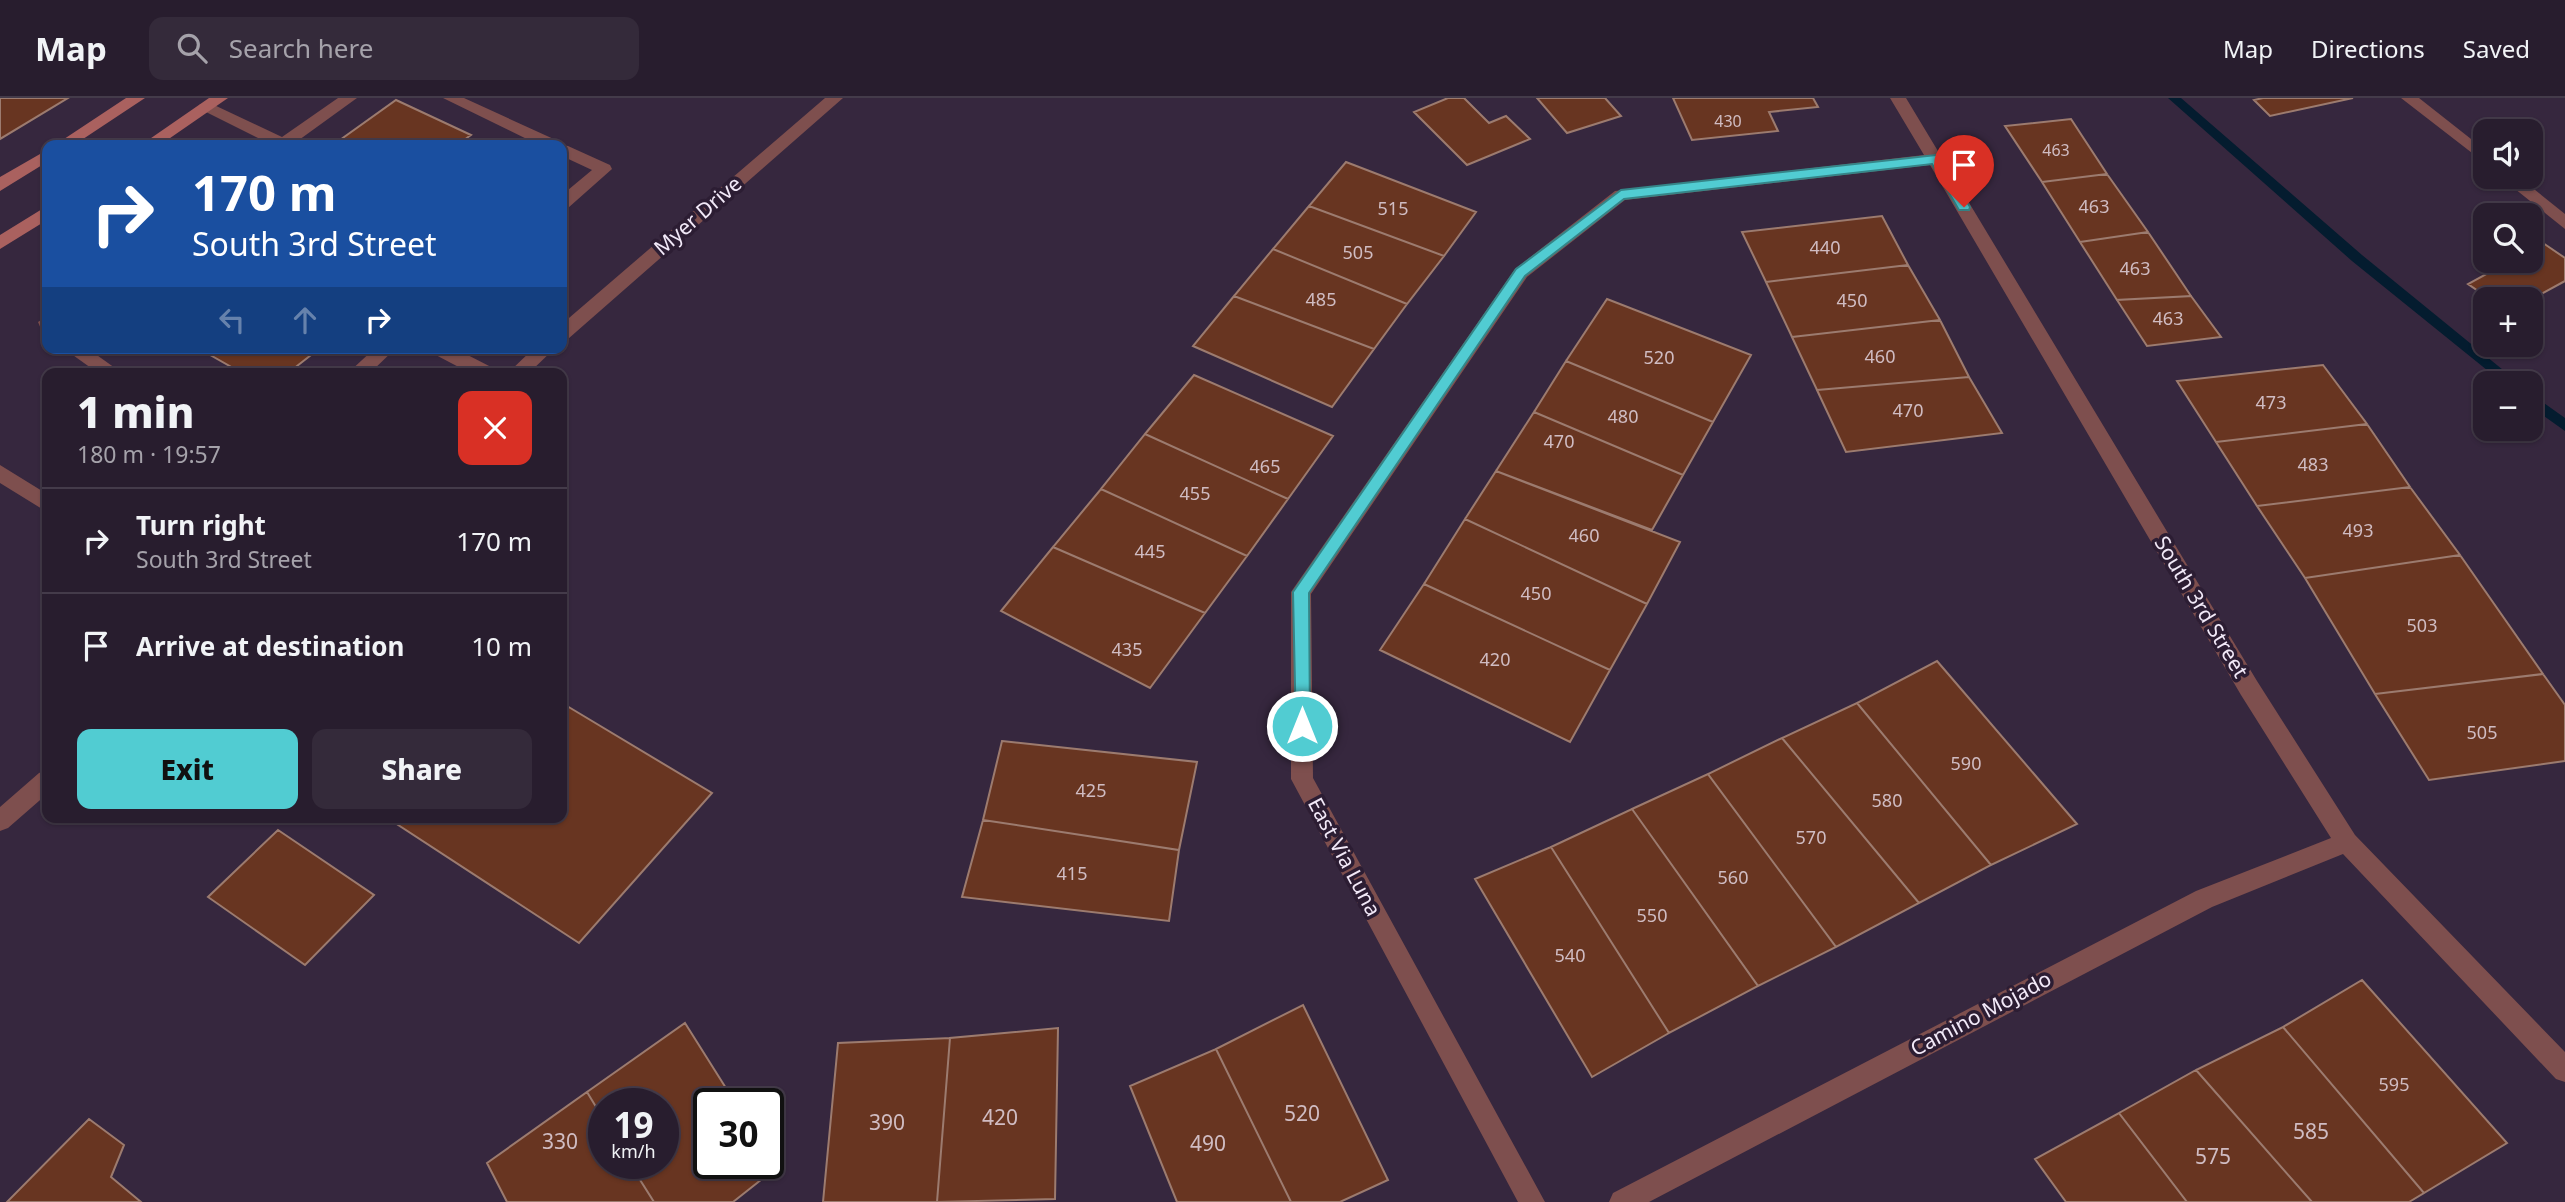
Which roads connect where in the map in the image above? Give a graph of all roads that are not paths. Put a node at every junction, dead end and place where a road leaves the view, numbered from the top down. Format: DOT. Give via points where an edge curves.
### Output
graph roads {
  1 [pos="136,98"];
  2 [pos="220,98"];
  3 [pos="349,98"];
  4 [pos="451,98"];
  5 [pos="835,98"];
  6 [pos="1898,98"];
  7 [pos="2409,98"];
  8 [pos="206,108"];
  9 [pos="70,140"];
  10 [pos="157,140"];
  11 [pos="272,140"];
  12 [pos="289,140"];
  13 [pos="541,140"];
  14 [pos="2473,149"];
  15 [pos="567,152"];
  16 [pos="42,158"];
  17 [pos="1936,159"];
  18 [pos="0,185"];
  19 [pos="2523,189"];
  20 [pos="567,200"];
  21 [pos="42,215"];
  22 [pos="2565,223"];
  23 [pos="0,243"];
  24 [pos="567,330"];
  25 [pos="82,354"];
  26 [pos="380,354"];
  27 [pos="450,354"];
  28 [pos="538,354"];
  29 [pos="105,368"];
  30 [pos="363,368"];
  31 [pos="476,368"];
  32 [pos="523,368"];
  33 [pos="0,473"];
  34 [pos="42,500"];
  35 [pos="42,784"];
  36 [pos="0,821"];
  37 [pos="2347,842"];
  38 [pos="2565,1070"];
  39 [pos="1532,1202"];
  40 [pos="1622,1202"];
  1 -- 9 [label="street"];
  2 -- 8 [label="street"];
  3 -- 12 [label="street"];
  4 -- 13 [label="street"];
  5 -- 24 [label="street, Myer Drive"];
  6 -- 17 [label="street, South 3rd Street"];
  7 -- 14 [label="street"];
  8 -- 10 [label="street"];
  8 -- 11 [label="street"];
  15 -- 20 [label="street" via="604,169"];
  16 -- 18 [label="street"];
  17 -- 37 [label="street, South 3rd Street" via="2249,688"];
  17 -- 39 [label="street, East Via Luna" via="1621,195 1521,273 1301,592 1302,779"];
  19 -- 22 [label="street"];
  21 -- 23 [label="street"];
  25 -- 29 [label="street"];
  26 -- 30 [label="street"];
  27 -- 31 [label="street"];
  28 -- 32 [label="street"];
  33 -- 34 [label="street"];
  35 -- 36 [label="street"];
  37 -- 38 [label="street, South 3rd Street"];
  37 -- 40 [label="street, Camino Mojado" via="2204,899"];
}
